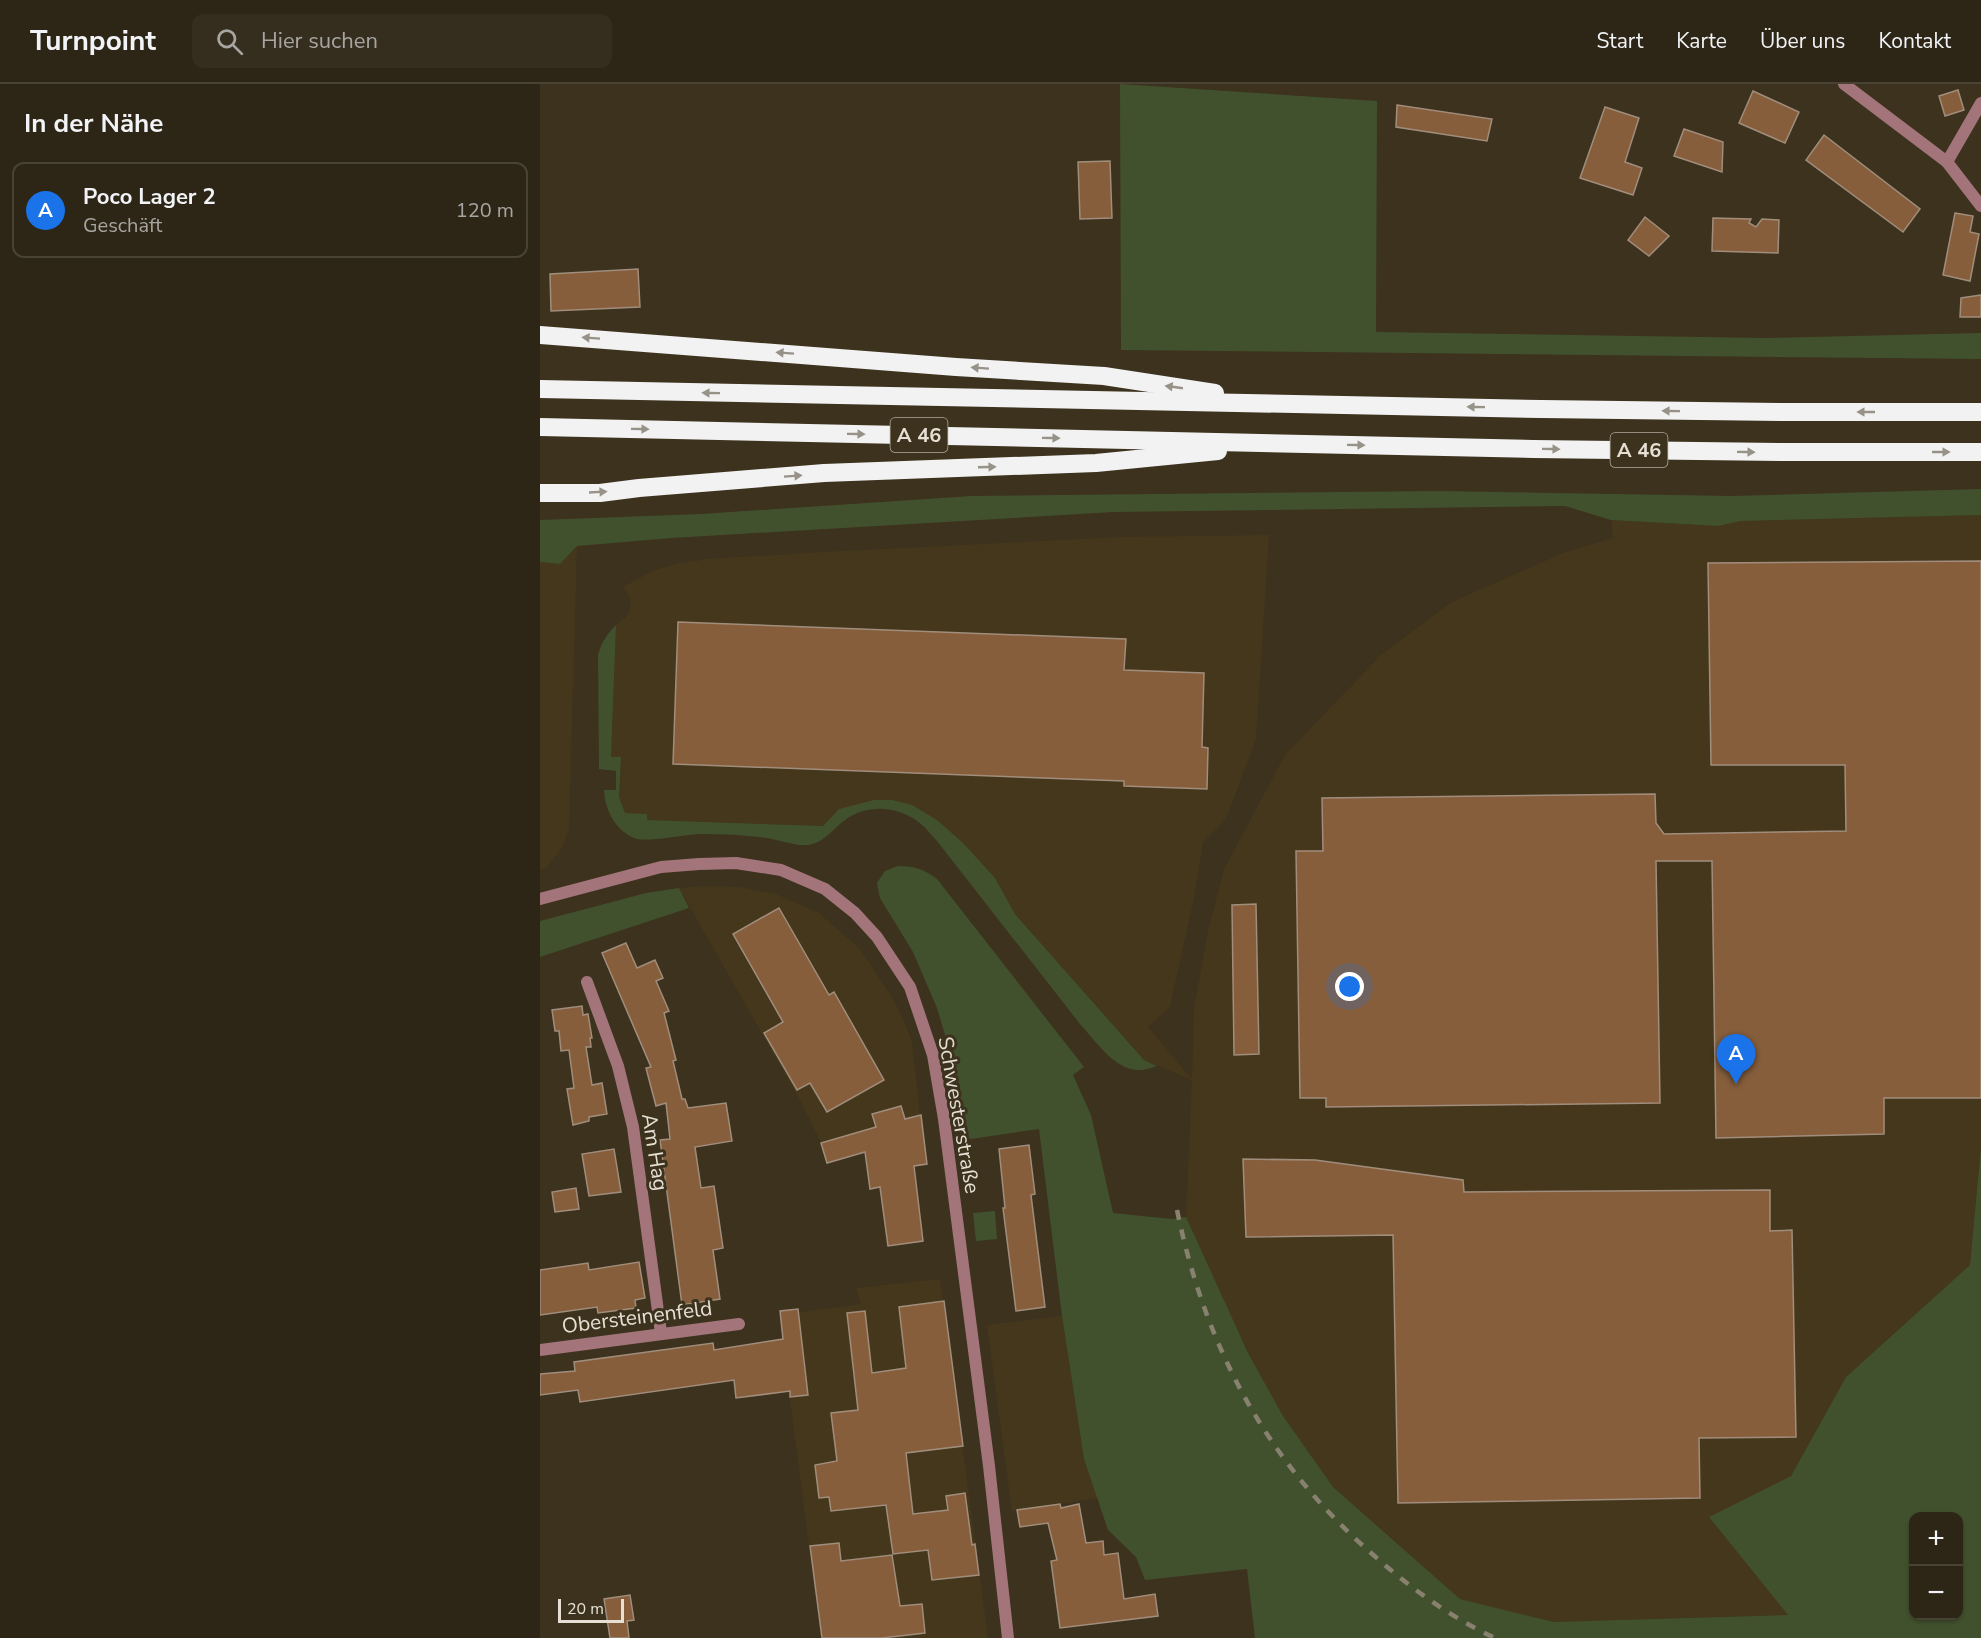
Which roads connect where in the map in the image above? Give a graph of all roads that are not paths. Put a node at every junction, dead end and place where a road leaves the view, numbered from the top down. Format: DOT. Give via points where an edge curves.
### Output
graph roads {
  1 [pos="1844,84"];
  2 [pos="1981,103"];
  3 [pos="1947,162"];
  4 [pos="1981,206"];
  5 [pos="540,334"];
  6 [pos="540,389"];
  7 [pos="1294,404"];
  8 [pos="1981,412"];
  9 [pos="540,427"];
  10 [pos="1298,444"];
  11 [pos="1981,452"];
  12 [pos="540,493"];
  13 [pos="540,899"];
  14 [pos="587,982"];
  15 [pos="739,1324"];
  16 [pos="661,1333"];
  17 [pos="540,1350"];
  18 [pos="1008,1638"];
  1 -- 3 [label="street"];
  2 -- 3 [label="street"];
  3 -- 4 [label="street"];
  7 -- 5 [label="highway, one-way" via="1104,376"];
  7 -- 6 [label="highway, A 46, one-way"];
  8 -- 7 [label="highway, A 46, one-way"];
  9 -- 10 [label="highway, A 46, one-way"];
  10 -- 11 [label="highway, A 46, one-way" via="1786,453"];
  12 -- 10 [label="highway, one-way" via="600,493 824,473 1096,463"];
  13 -- 18 [label="street, Schwesterstraße" via="661,867 736,863 781,870 825,889 855,913 877,937 910,987 933,1055 944,1119"];
  14 -- 16 [label="street, Am Hag" via="618,1066 633,1127"];
  15 -- 16 [label="street, Obersteinenfeld"];
  16 -- 17 [label="street, Obersteinenfeld"];
}
